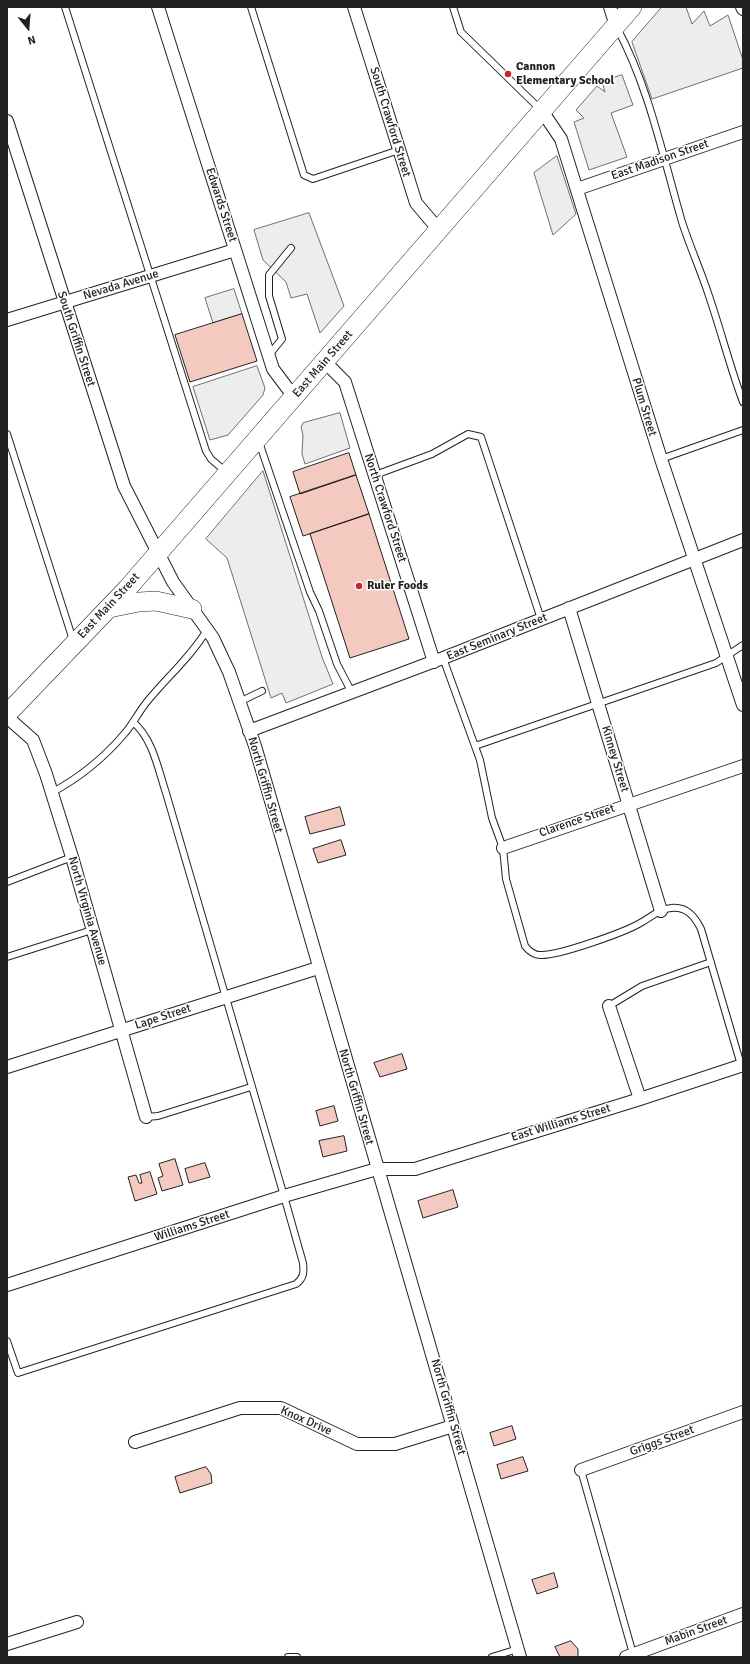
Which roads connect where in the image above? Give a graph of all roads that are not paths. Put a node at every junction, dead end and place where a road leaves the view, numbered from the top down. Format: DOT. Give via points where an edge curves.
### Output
graph roads {
  1 [pos="65,7"];
  2 [pos="158,7"];
  3 [pos="250,7"];
  4 [pos="354,7"];
  5 [pos="453,7"];
  6 [pos="610,7"];
  7 [pos="632,7"];
  8 [pos="616,26"];
  9 [pos="542,111"];
  10 [pos="7,121"];
  11 [pos="743,132"];
  12 [pos="399,150"];
  13 [pos="665,158"];
  14 [pos="577,189"];
  15 [pos="438,230"];
  16 [pos="291,248"];
  17 [pos="235,250"];
  18 [pos="150,276"];
  19 [pos="64,302"];
  20 [pos="7,320"];
  21 [pos="269,355"];
  22 [pos="325,362"];
  23 [pos="294,397"];
  24 [pos="743,402"];
  25 [pos="743,430"];
  26 [pos="7,434"];
  27 [pos="258,438"];
  28 [pos="661,459"];
  29 [pos="227,473"];
  30 [pos="374,475"];
  31 [pos="743,540"];
  32 [pos="158,551"];
  33 [pos="694,559"];
  34 [pos="109,608"];
  35 [pos="569,608"];
  36 [pos="192,609"];
  37 [pos="541,619"];
  38 [pos="207,630"];
  39 [pos="74,643"];
  40 [pos="743,645"];
  41 [pos="726,656"];
  42 [pos="438,660"];
  43 [pos="262,691"];
  44 [pos="352,693"];
  45 [pos="239,702"];
  46 [pos="598,704"];
  47 [pos="743,705"];
  48 [pos="7,714"];
  49 [pos="7,717"];
  50 [pos="133,722"];
  51 [pos="249,731"];
  52 [pos="475,746"];
  53 [pos="743,766"];
  54 [pos="51,793"];
  55 [pos="629,804"];
  56 [pos="503,848"];
  57 [pos="72,857"];
  58 [pos="7,882"];
  59 [pos="661,911"];
  60 [pos="92,930"];
  61 [pos="7,957"];
  62 [pos="711,962"];
  63 [pos="318,968"];
  64 [pos="225,997"];
  65 [pos="609,1006"];
  66 [pos="121,1031"];
  67 [pos="742,1065"];
  68 [pos="7,1068"];
  69 [pos="251,1087"];
  70 [pos="640,1099"];
  71 [pos="146,1117"];
  72 [pos="377,1170"];
  73 [pos="284,1196"];
  74 [pos="7,1285"];
  75 [pos="7,1341"];
  76 [pos="743,1412"];
  77 [pos="453,1426"];
  78 [pos="135,1442"];
  79 [pos="581,1470"];
  80 [pos="743,1614"];
  81 [pos="77,1622"];
  82 [pos="7,1644"];
  83 [pos="519,1653"];
  84 [pos="629,1656"];
  85 [pos="288,1657"];
  86 [pos="297,1657"];
  87 [pos="492,1657"];
  1 -- 18 [label="lane"];
  2 -- 17 [label="street, Edwards Street"];
  3 -- 12 [label="lane" via="304,175 313,179"];
  4 -- 12 [label="street, South Crawford Street"];
  5 -- 9 [label="lane" via="461,32"];
  6 -- 8 [label="street"];
  7 -- 8 [label="main road, East Main Street"];
  8 -- 9 [label="main road, East Main Street"];
  8 -- 13 [label="lane" via="630,52"];
  9 -- 14 [label="street, Plum Street" via="561,139"];
  9 -- 15 [label="main road, East Main Street"];
  10 -- 19 [label="street, South Griffin Street"];
  11 -- 13 [label="street, East Madison Street"];
  12 -- 15 [label="street, South Crawford Street" via="416,203"];
  13 -- 14 [label="street, East Madison Street"];
  13 -- 24 [label="lane" via="683,223 710,297"];
  14 -- 28 [label="street, Plum Street"];
  15 -- 22 [label="main road, East Main Street"];
  16 -- 21 [label="lane" via="269,275 269,296 282,339"];
  17 -- 18 [label="street, Nevada Avenue"];
  17 -- 21 [label="street, Edwards Street"];
  18 -- 19 [label="street, Nevada Avenue"];
  18 -- 29 [label="lane" via="206,451"];
  19 -- 20 [label="street, Nevada Avenue"];
  19 -- 32 [label="street, South Griffin Street" via="124,486"];
  21 -- 23 [label="street, Edwards Street" via="273,369"];
  22 -- 23 [label="main road, East Main Street"];
  22 -- 30 [label="street, North Crawford Street" via="345,382"];
  23 -- 27 [label="main road, East Main Street"];
  25 -- 28 [label="lane"];
  26 -- 39 [label="lane"];
  27 -- 29 [label="main road, East Main Street"];
  27 -- 44 [label="lane" via="310,592 337,664"];
  28 -- 33 [label="street, Plum Street"];
  29 -- 32 [label="main road, East Main Street"];
  30 -- 37 [label="lane" via="432,454 468,434 481,437"];
  30 -- 42 [label="street, North Crawford Street"];
  31 -- 33 [label="street, East Seminary Street"];
  32 -- 34 [label="main road, East Main Street"];
  32 -- 36 [label="street, North Griffin Street" via="173,582"];
  33 -- 35 [label="street, East Seminary Street"];
  33 -- 41 [label="street, Plum Street"];
  34 -- 36 [label="main road" via="156,601"];
  34 -- 39 [label="main road, East Main Street"];
  35 -- 37 [label="street, East Seminary Street"];
  35 -- 46 [label="street, Kinney Street"];
  36 -- 38 [label="street, North Griffin Street"];
  37 -- 42 [label="street, East Seminary Street"];
  38 -- 45 [label="street, North Griffin Street" via="229,672"];
  38 -- 50 [label="lane" via="190,655"];
  39 -- 48 [label="main road, East Main Street"];
  40 -- 41 [label="lane"];
  41 -- 46 [label="lane" via="716,664"];
  41 -- 47 [label="street, Plum Street"];
  42 -- 44 [label="street, East Seminary Street"];
  42 -- 52 [label="lane"];
  43 -- 45 [label="lane"];
  44 -- 51 [label="street, East Seminary Street"];
  45 -- 51 [label="street, North Griffin Street"];
  46 -- 52 [label="lane"];
  46 -- 55 [label="street, Kinney Street"];
  49 -- 54 [label="street, North Virginia Avenue" via="33,740"];
  50 -- 54 [label="lane" via="91,767 72,782"];
  50 -- 64 [label="lane" via="142,729 152,750"];
  51 -- 63 [label="street, North Griffin Street"];
  52 -- 56 [label="lane" via="492,818"];
  53 -- 55 [label="street, Clarence Street"];
  54 -- 57 [label="street, North Virginia Avenue"];
  55 -- 56 [label="street, Clarence Street"];
  55 -- 59 [label="street, Kinney Street"];
  56 -- 59 [label="lane" via="506,879 525,946 536,954 559,952 607,937"];
  57 -- 58 [label="lane"];
  57 -- 60 [label="street, North Virginia Avenue"];
  59 -- 62 [label="lane" via="671,908 690,912 701,929"];
  60 -- 61 [label="lane"];
  60 -- 66 [label="street, North Virginia Avenue"];
  62 -- 65 [label="lane" via="642,986"];
  62 -- 67 [label="lane"];
  63 -- 64 [label="street, Lape Street"];
  63 -- 72 [label="street, North Griffin Street"];
  64 -- 66 [label="street, Lape Street"];
  64 -- 69 [label="lane"];
  65 -- 70 [label="street"];
  66 -- 68 [label="street, Lape Street"];
  66 -- 71 [label="street, North Virginia Avenue"];
  67 -- 70 [label="street, East Williams Street"];
  69 -- 71 [label="lane" via="158,1116"];
  69 -- 73 [label="lane"];
  70 -- 72 [label="street, East Williams Street" via="415,1169"];
  72 -- 73 [label="street, Williams Street"];
  72 -- 77 [label="street, North Griffin Street"];
  73 -- 74 [label="street, Williams Street"];
  73 -- 75 [label="lane" via="303,1263 302,1280 296,1284 18,1373"];
  76 -- 79 [label="street, Griggs Street"];
  77 -- 78 [label="street, Knox Drive" via="395,1444 357,1444 281,1408 240,1408"];
  77 -- 83 [label="street, North Griffin Street"];
  79 -- 84 [label="lane"];
  80 -- 84 [label="street, Mabin Street"];
  81 -- 82 [label="street"];
  83 -- 87 [label="lane"];
  85 -- 86 [label="lane"];
}
